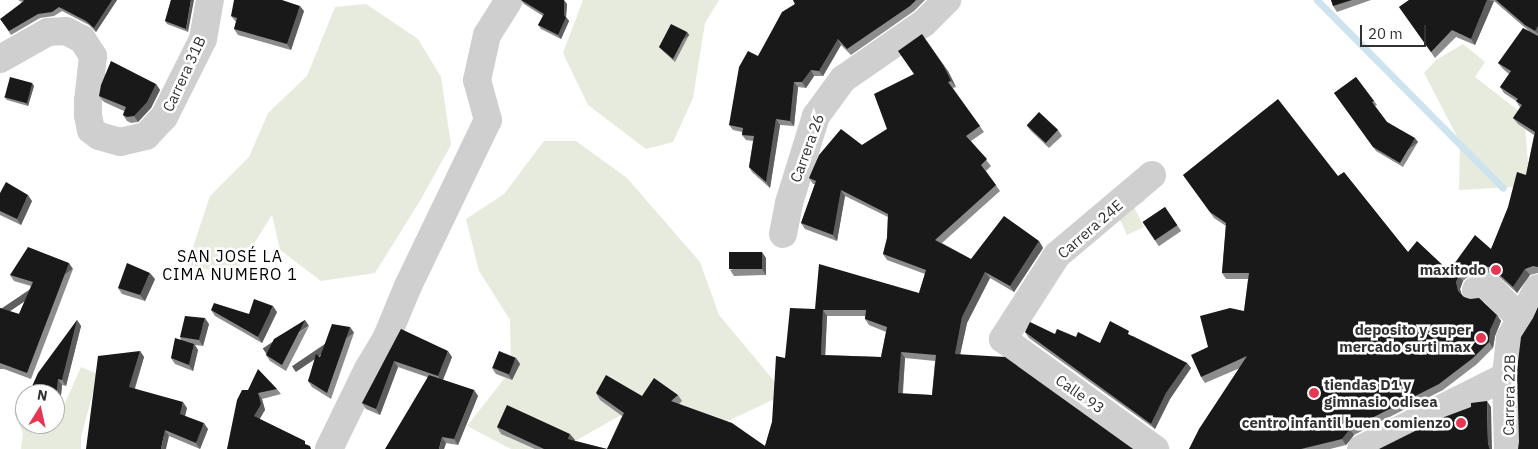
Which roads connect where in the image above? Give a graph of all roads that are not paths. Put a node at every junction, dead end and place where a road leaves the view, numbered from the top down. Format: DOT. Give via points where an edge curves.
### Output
graph roads {
  1 [pos="210,0"];
  2 [pos="509,0"];
  3 [pos="947,0"];
  4 [pos="0,59"];
  5 [pos="1152,175"];
  6 [pos="783,234"];
  7 [pos="1538,288"];
  8 [pos="1476,290"];
  9 [pos="1522,320"];
  10 [pos="1003,340"];
  11 [pos="1506,376"];
  12 [pos="329,449"];
  13 [pos="1155,449"];
  14 [pos="1362,449"];
  15 [pos="1508,449"];
  1 -- 4 [label="street, Carrera 31B" via="203,39 164,117 146,136 120,142 91,130 88,115 93,56 82,39 66,32 48,32"];
  2 -- 12 [label="street" via="487,34 477,80 488,120 408,286 386,340 368,369"];
  3 -- 6 [label="street, Carrera 26" via="924,23 843,79 816,116 789,203"];
  5 -- 10 [label="street, Carrera 24E" via="1057,255"];
  7 -- 9 [label="street, Carrera 22B"];
  8 -- 9 [label="street" via="1484,286 1490,288"];
  9 -- 11 [label="street, Carrera 22B" via="1510,338"];
  10 -- 13 [label="street, Calle 93"];
  11 -- 14 [label="street"];
  11 -- 15 [label="street, Carrera 22B"];
}
